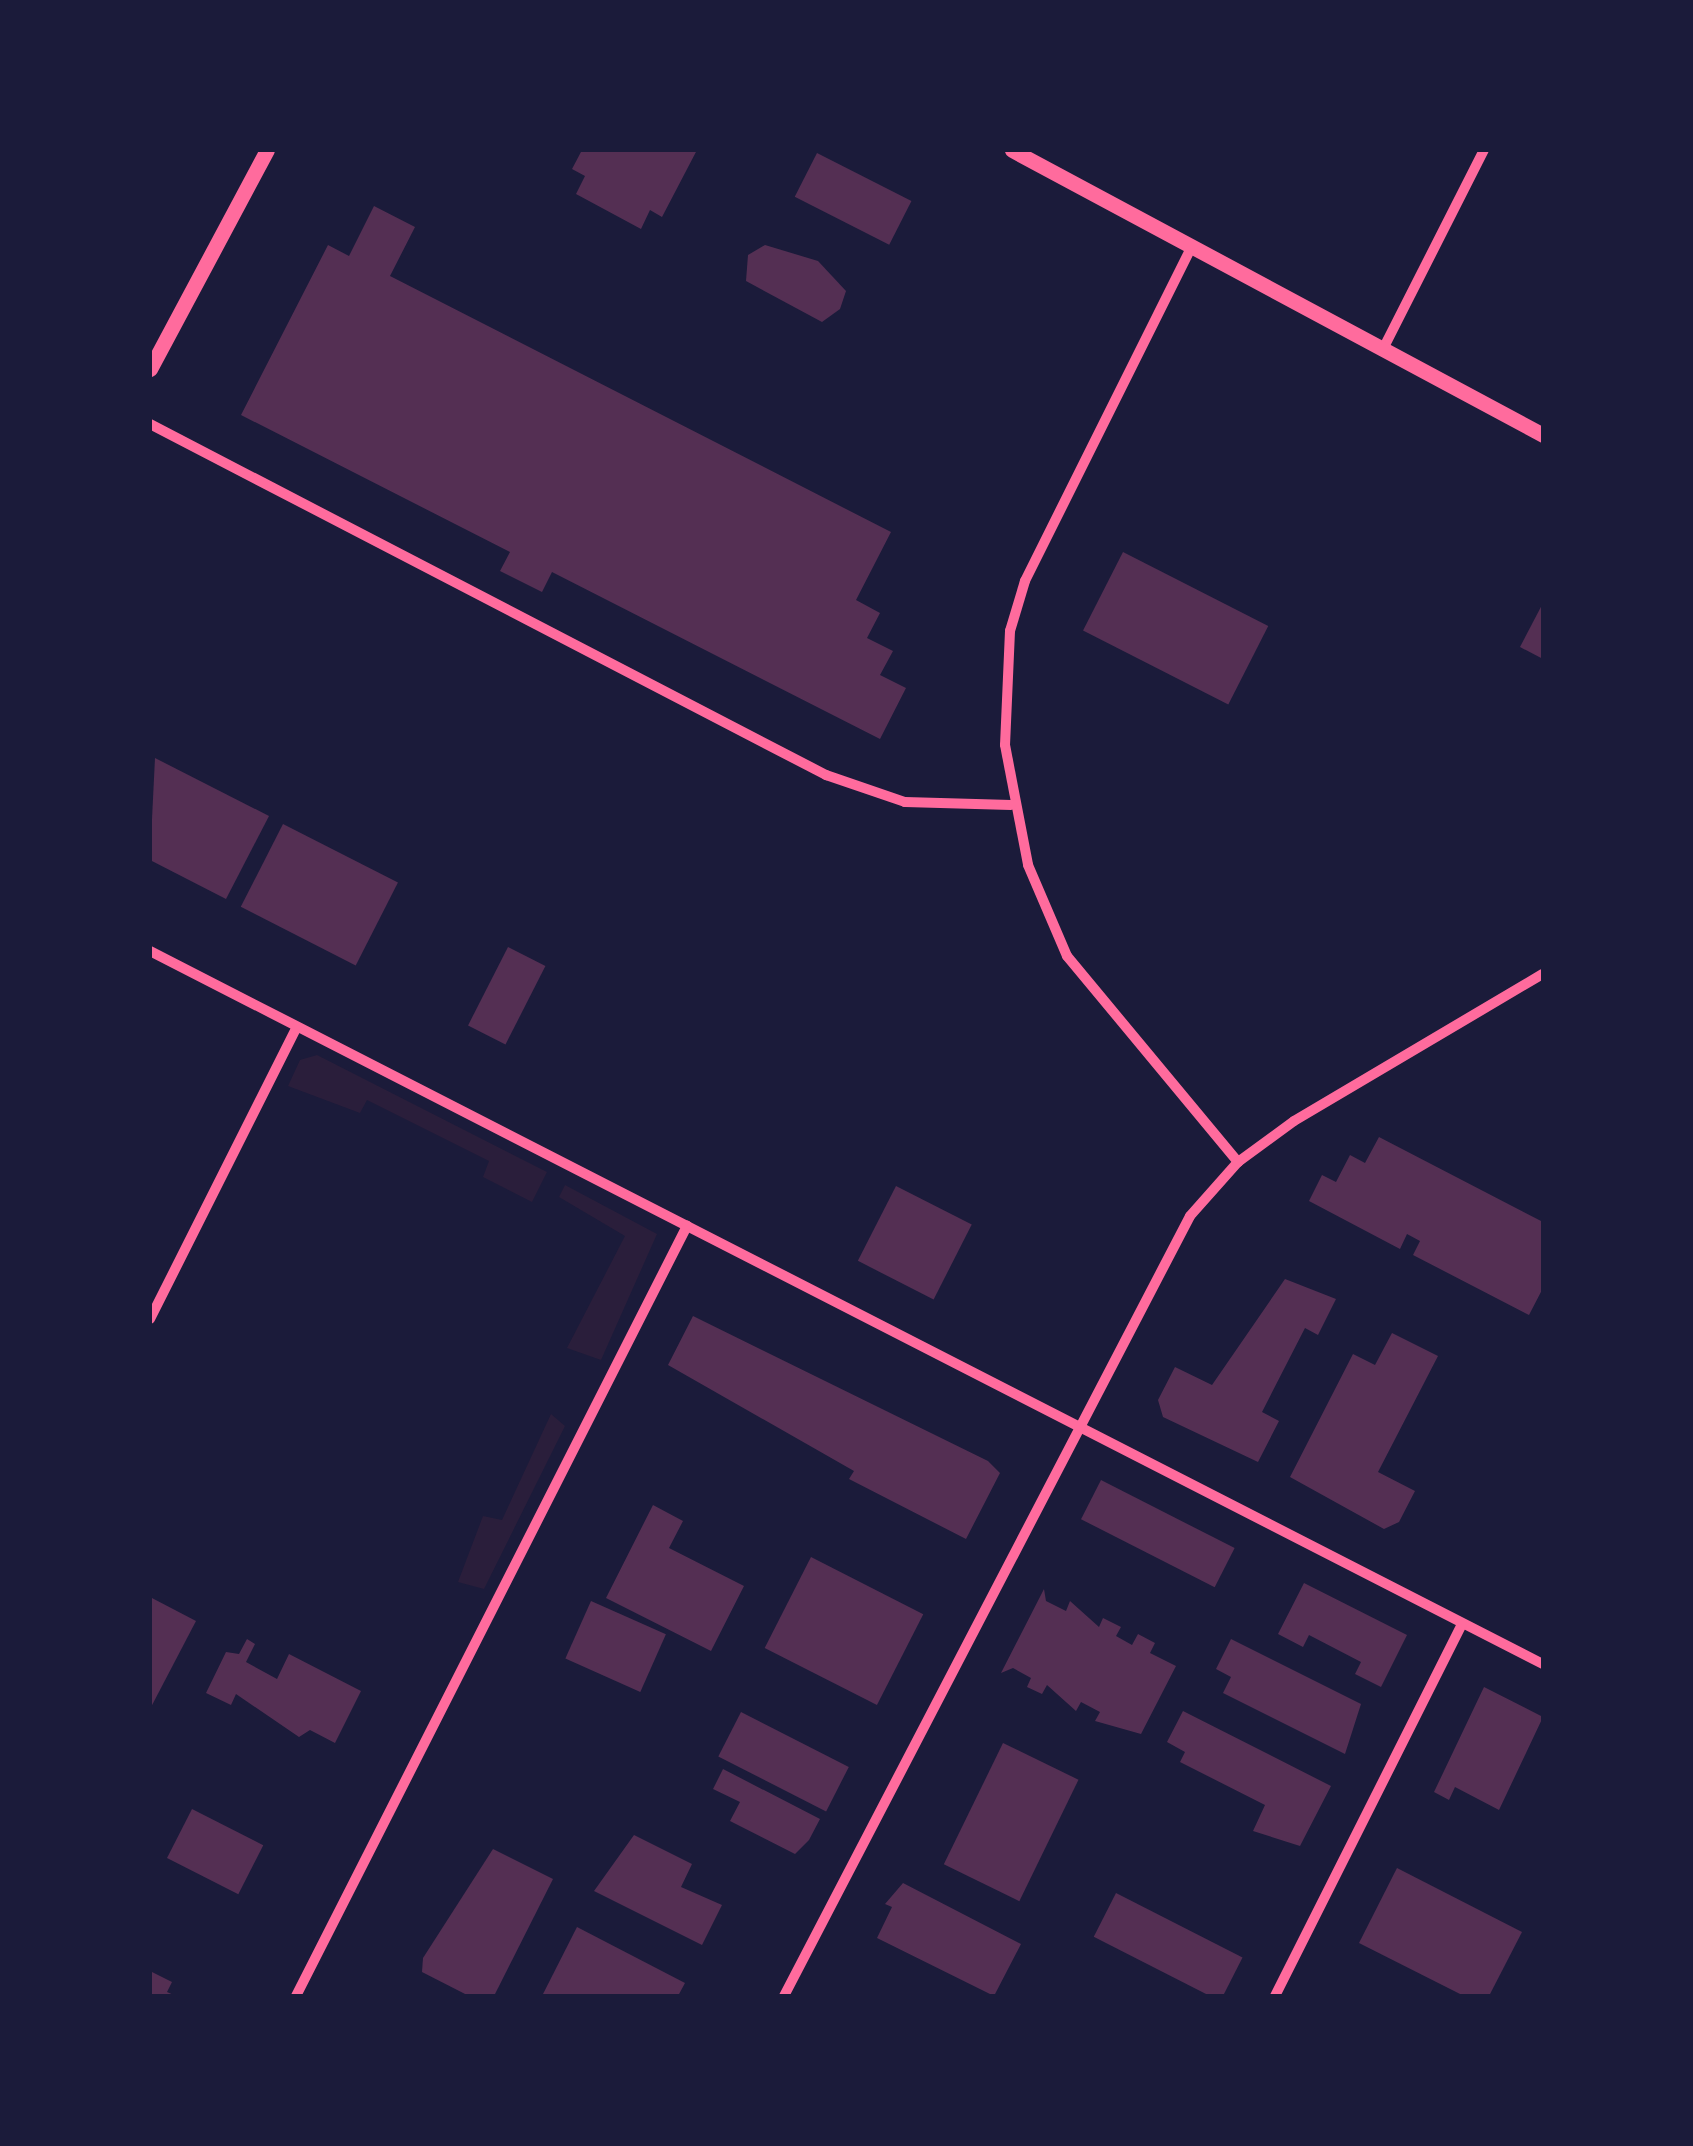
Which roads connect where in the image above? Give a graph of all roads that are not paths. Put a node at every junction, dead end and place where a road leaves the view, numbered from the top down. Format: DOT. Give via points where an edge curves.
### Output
graph roads {
  1 [pos="266,150"];
  2 [pos="1012,150"];
  3 [pos="1484,150"];
  4 [pos="1190,250"];
  5 [pos="1382,351"];
  6 [pos="150,369"];
  7 [pos="150,424"];
  8 [pos="1543,434"];
  9 [pos="1011,805"];
  10 [pos="150,952"];
  11 [pos="1543,974"];
  12 [pos="297,1027"];
  13 [pos="1238,1162"];
  14 [pos="686,1226"];
  15 [pos="150,1319"];
  16 [pos="1074,1424"];
  17 [pos="1462,1624"];
  18 [pos="1543,1664"];
  19 [pos="296,1996"];
  20 [pos="784,1996"];
  21 [pos="1275,1996"];
  1 -- 6 [label="main road"];
  2 -- 4 [label="main road"];
  3 -- 5 [label="street"];
  4 -- 5 [label="main road"];
  4 -- 9 [label="street" via="1025,581 1004,704"];
  5 -- 8 [label="main road"];
  7 -- 9 [label="street" via="826,774 905,802"];
  9 -- 13 [label="street" via="1048,921 1088,992"];
  10 -- 12 [label="street"];
  11 -- 13 [label="street" via="1379,1065"];
  12 -- 14 [label="street"];
  12 -- 15 [label="street"];
  13 -- 16 [label="street" via="1166,1253"];
  14 -- 16 [label="street"];
  14 -- 19 [label="street"];
  16 -- 17 [label="street"];
  16 -- 20 [label="street"];
  17 -- 18 [label="street"];
  17 -- 21 [label="street"];
}
